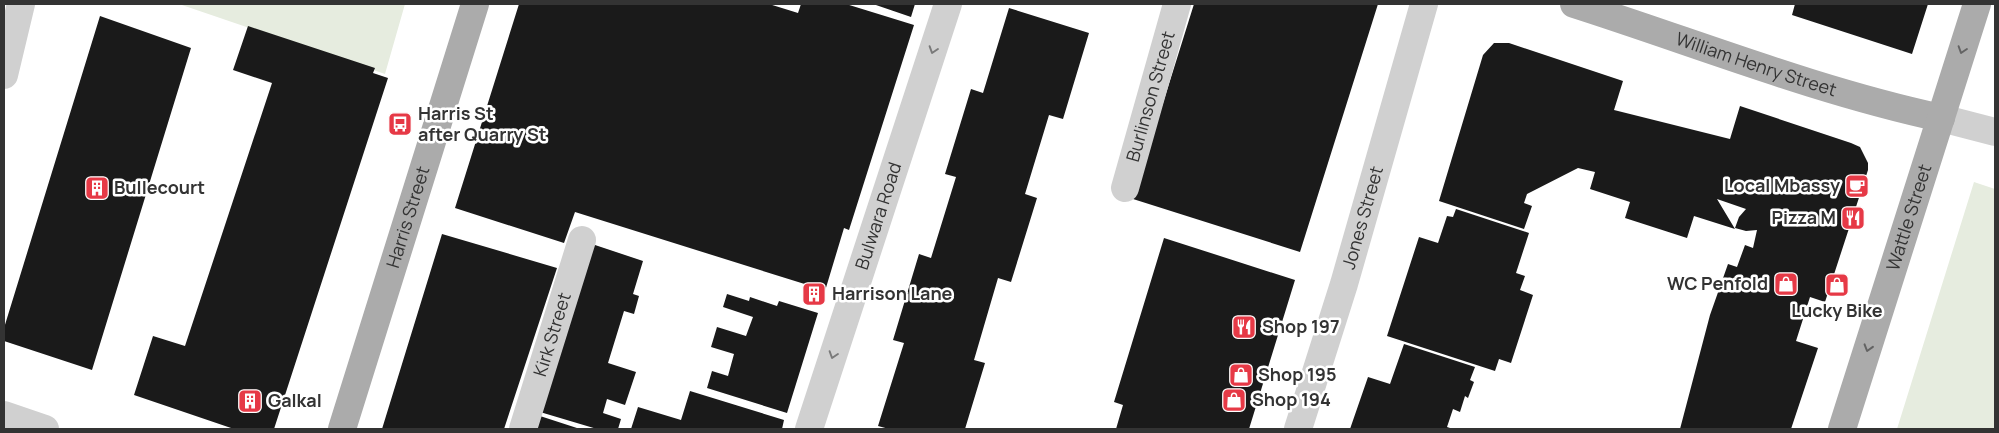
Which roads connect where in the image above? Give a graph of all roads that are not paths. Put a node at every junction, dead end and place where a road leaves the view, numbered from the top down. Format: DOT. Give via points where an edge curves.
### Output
graph roads {
  1 [pos="21,4"];
  2 [pos="475,4"];
  3 [pos="948,4"];
  4 [pos="1177,4"];
  5 [pos="1424,4"];
  6 [pos="1574,4"];
  7 [pos="1977,4"];
  8 [pos="4,75"];
  9 [pos="1941,118"];
  10 [pos="1995,132"];
  11 [pos="1125,188"];
  12 [pos="582,240"];
  13 [pos="4,415"];
  14 [pos="45,429"];
  15 [pos="342,429"];
  16 [pos="523,429"];
  17 [pos="809,429"];
  18 [pos="1298,429"];
  19 [pos="1842,429"];
  1 -- 8 [label="street"];
  2 -- 15 [label="main road, Harris Street"];
  3 -- 17 [label="street, Bulwara Road, one-way"];
  4 -- 11 [label="street, Burlinson Street"];
  5 -- 18 [label="street, Jones Street" via="1344,284"];
  6 -- 9 [label="main road, William Henry Street" via="1711,51 1897,108"];
  7 -- 9 [label="main road, Wattle Street, one-way"];
  9 -- 10 [label="street"];
  9 -- 19 [label="main road, Wattle Street, one-way"];
  12 -- 16 [label="street, Kirk Street"];
  13 -- 14 [label="street"];
}
